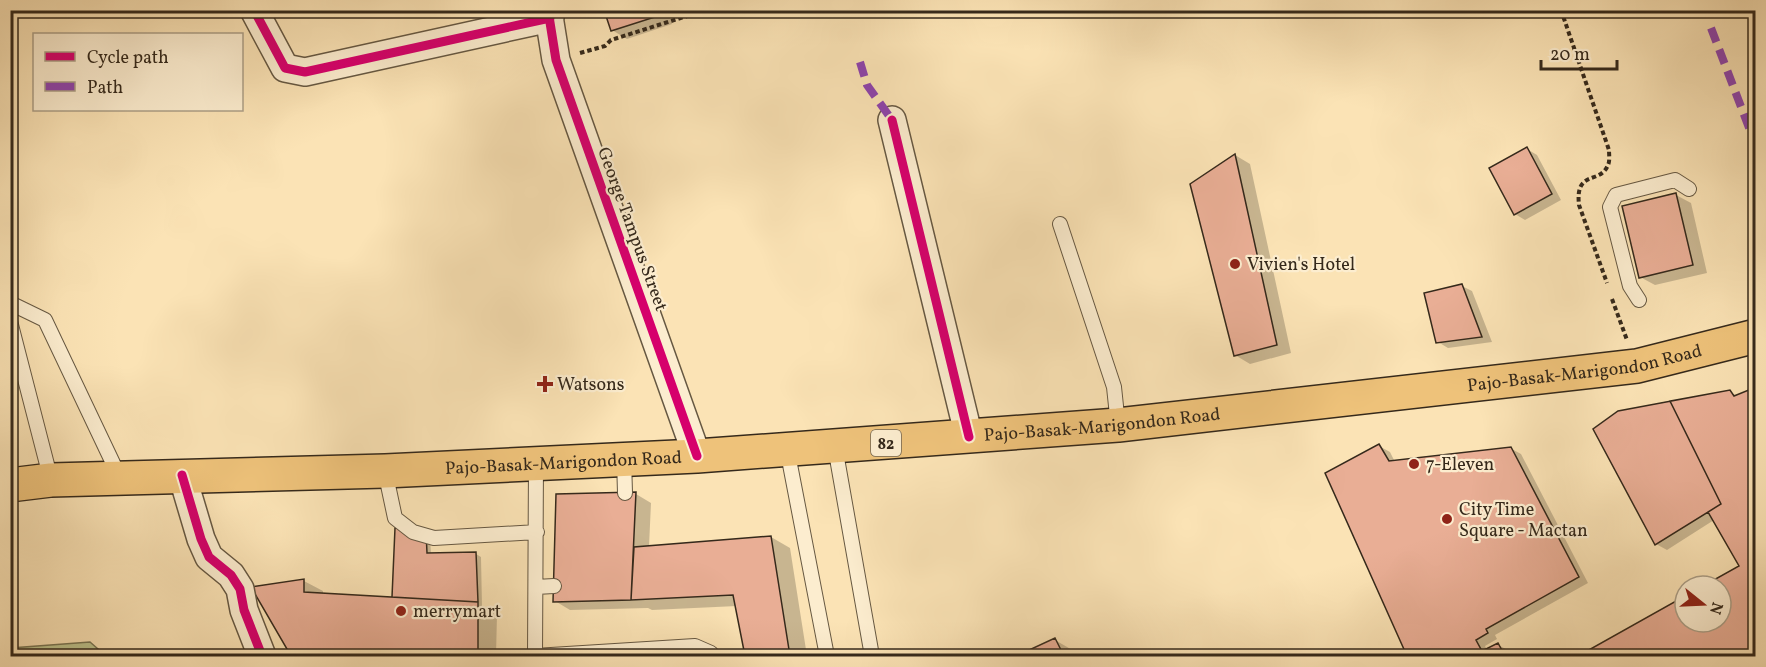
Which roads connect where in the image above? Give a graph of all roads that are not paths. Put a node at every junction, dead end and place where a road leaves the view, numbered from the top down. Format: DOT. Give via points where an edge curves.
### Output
graph roads {
  1 [pos="254,10"];
  2 [pos="549,14"];
  3 [pos="892,120"];
  4 [pos="1689,189"];
  5 [pos="1060,224"];
  6 [pos="1639,300"];
  7 [pos="10,303"];
  8 [pos="10,321"];
  9 [pos="1755,336"];
  10 [pos="1118,425"];
  11 [pos="969,437"];
  12 [pos="835,447"];
  13 [pos="787,449"];
  14 [pos="697,456"];
  15 [pos="624,459"];
  16 [pos="536,464"];
  17 [pos="386,471"];
  18 [pos="182,475"];
  19 [pos="120,478"];
  20 [pos="51,480"];
  21 [pos="10,485"];
  22 [pos="625,493"];
  23 [pos="537,532"];
  24 [pos="554,586"];
  25 [pos="536,587"];
  26 [pos="535,656"];
  27 [pos="262,657"];
  28 [pos="712,657"];
  29 [pos="827,657"];
  30 [pos="872,657"];
  1 -- 2 [label="street" via="285,68 305,72"];
  2 -- 14 [label="street, George Tampus Street" via="556,60"];
  3 -- 11 [label="street"];
  4 -- 6 [label="lane" via="1675,180 1616,195 1610,207 1630,286"];
  5 -- 10 [label="lane" via="1114,387"];
  7 -- 19 [label="lane" via="45,321"];
  8 -- 20 [label="lane"];
  9 -- 10 [label="main road, Pajo-Basak-Marigondon Road / 82" via="1636,366"];
  10 -- 11 [label="main road, Pajo-Basak-Marigondon Road / 82"];
  11 -- 12 [label="main road, Pajo-Basak-Marigondon Road / 82"];
  12 -- 13 [label="main road, Pajo-Basak-Marigondon Road / 82"];
  12 -- 30 [label="lane"];
  13 -- 14 [label="main road, Pajo-Basak-Marigondon Road / 82"];
  13 -- 29 [label="lane"];
  14 -- 15 [label="main road, Pajo-Basak-Marigondon Road / 82"];
  15 -- 16 [label="main road, Pajo-Basak-Marigondon Road / 82"];
  15 -- 22 [label="lane"];
  16 -- 17 [label="main road, Pajo-Basak-Marigondon Road / 82"];
  16 -- 23 [label="lane"];
  17 -- 18 [label="main road, Pajo-Basak-Marigondon Road / 82"];
  17 -- 23 [label="lane" via="395,518 413,532 434,538"];
  18 -- 19 [label="main road, Pajo-Basak-Marigondon Road / 82"];
  18 -- 27 [label="street" via="201,539 209,557 231,575 240,589"];
  19 -- 20 [label="main road, Pajo-Basak-Marigondon Road / 82"];
  20 -- 21 [label="main road, Pajo-Basak-Marigondon Road / 82"];
  23 -- 25 [label="lane"];
  24 -- 25 [label="lane"];
  25 -- 26 [label="lane"];
  26 -- 28 [label="lane" via="695,646"];
}
